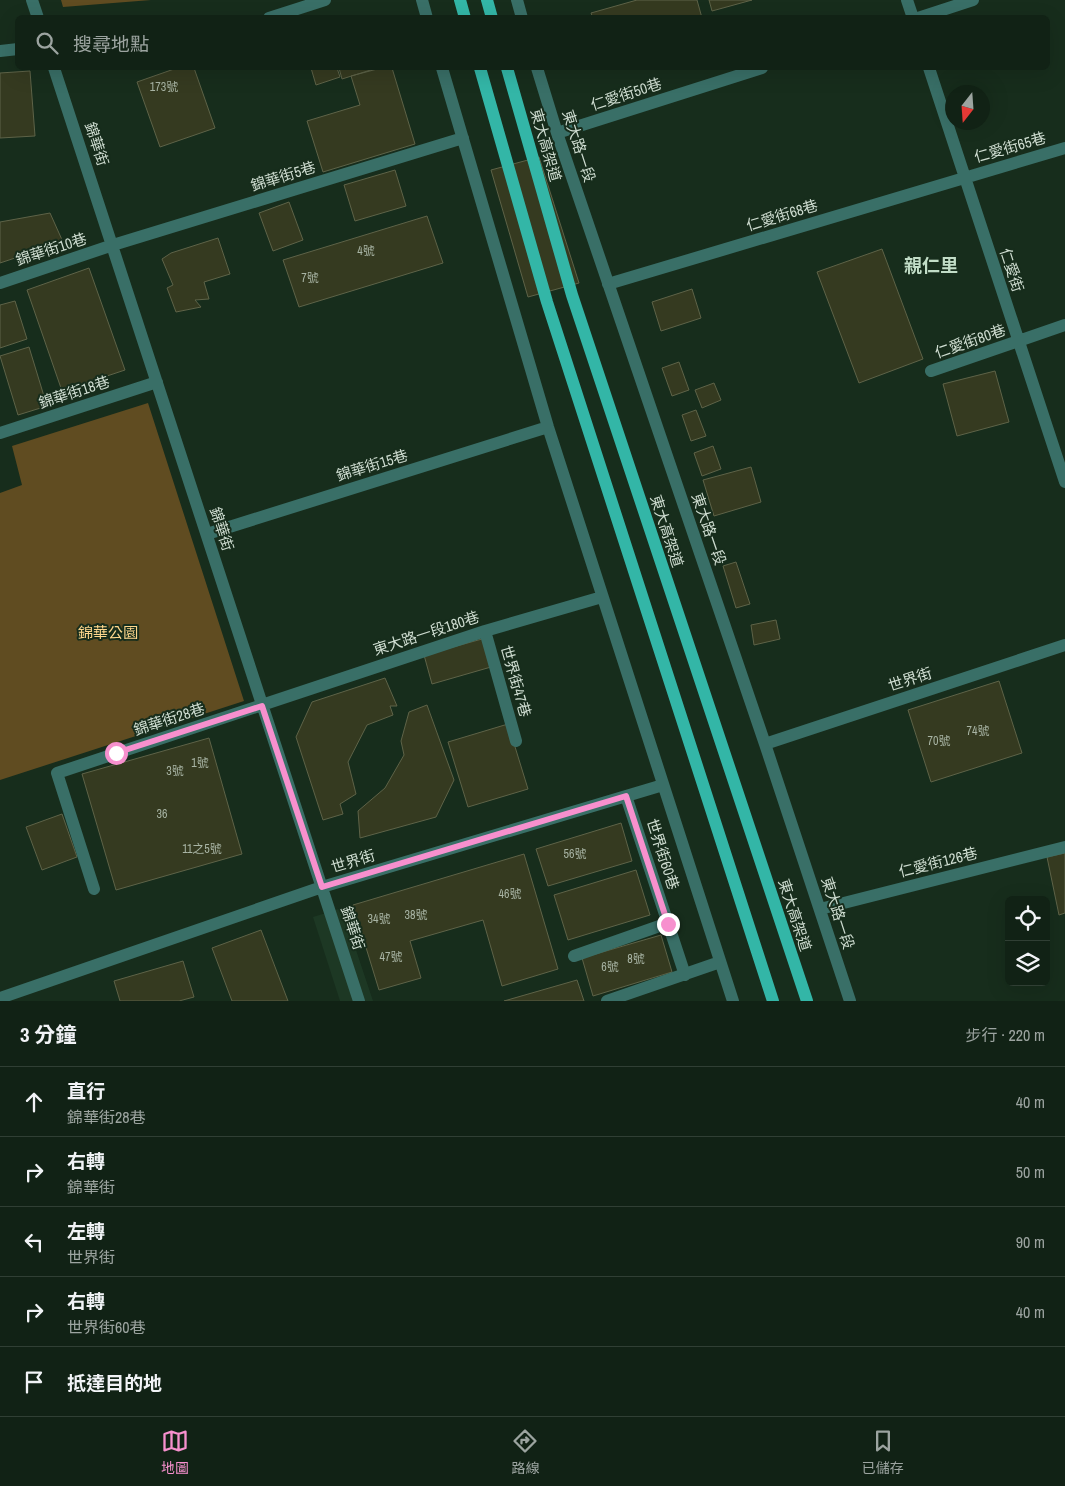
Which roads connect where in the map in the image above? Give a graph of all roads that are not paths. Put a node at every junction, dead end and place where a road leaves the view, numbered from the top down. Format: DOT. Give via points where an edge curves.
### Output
graph roads {
  1 [pos="32,0"];
  2 [pos="325,0"];
  3 [pos="422,0"];
  4 [pos="460,0"];
  5 [pos="488,0"];
  6 [pos="517,0"];
  7 [pos="907,0"];
  8 [pos="973,0"];
  9 [pos="37,15"];
  10 [pos="278,15"];
  11 [pos="427,15"];
  12 [pos="465,15"];
  13 [pos="491,15"];
  14 [pos="521,15"];
  15 [pos="912,15"];
  16 [pos="927,15"];
  17 [pos="15,50"];
  18 [pos="0,51"];
  19 [pos="55,70"];
  20 [pos="443,70"];
  21 [pos="481,70"];
  22 [pos="508,70"];
  23 [pos="538,70"];
  24 [pos="756,70"];
  25 [pos="930,70"];
  26 [pos="557,133"];
  27 [pos="463,138"];
  28 [pos="1065,148"];
  29 [pos="965,177"];
  30 [pos="113,245"];
  31 [pos="0,283"];
  32 [pos="608,284"];
  33 [pos="1065,325"];
  34 [pos="1019,341"];
  35 [pos="931,371"];
  36 [pos="157,382"];
  37 [pos="548,427"];
  38 [pos="0,433"];
  39 [pos="1065,482"];
  40 [pos="207,534"];
  41 [pos="602,597"];
  42 [pos="485,631"];
  43 [pos="1065,645"];
  44 [pos="262,706"];
  45 [pos="516,740"];
  46 [pos="765,744"];
  47 [pos="663,785"];
  48 [pos="626,796"];
  49 [pos="1065,846"];
  50 [pos="322,887"];
  51 [pos="94,889"];
  52 [pos="820,909"];
  53 [pos="668,924"];
  54 [pos="574,956"];
  55 [pos="720,962"];
  56 [pos="685,975"];
  57 [pos="0,998"];
  58 [pos="360,1001"];
  59 [pos="607,1001"];
  60 [pos="733,1001"];
  61 [pos="773,1001"];
  62 [pos="807,1001"];
  63 [pos="850,1001"];
  1 -- 9 [label="street"];
  2 -- 10 [label="street"];
  3 -- 11 [label="street"];
  4 -- 12 [label="main road"];
  5 -- 13 [label="main road"];
  6 -- 14 [label="street"];
  7 -- 15 [label="street"];
  8 -- 16 [label="street"];
  17 -- 18 [label="street"];
  19 -- 30 [label="street, 錦華街"];
  20 -- 27 [label="street"];
  21 -- 61 [label="main road" via="547,302"];
  22 -- 62 [label="main road, 東大高架道" via="572,295"];
  23 -- 26 [label="street, 東大路一段"];
  24 -- 26 [label="street, 仁愛街50巷"];
  25 -- 29 [label="street, 仁愛街"];
  26 -- 32 [label="street, 東大路一段"];
  27 -- 30 [label="street, 錦華街5巷"];
  27 -- 37 [label="street"];
  28 -- 29 [label="street, 仁愛街65巷"];
  29 -- 32 [label="street, 仁愛街68巷"];
  29 -- 34 [label="street, 仁愛街"];
  30 -- 31 [label="street, 錦華街10巷"];
  30 -- 36 [label="street, 錦華街"];
  32 -- 46 [label="street, 東大路一段"];
  33 -- 34 [label="street, 仁愛街80巷"];
  34 -- 35 [label="street, 仁愛街80巷"];
  34 -- 39 [label="street, 仁愛街"];
  36 -- 38 [label="street, 錦華街18巷"];
  36 -- 40 [label="street, 錦華街"];
  37 -- 40 [label="street, 錦華街15巷"];
  37 -- 41 [label="street"];
  40 -- 44 [label="street, 錦華街"];
  41 -- 42 [label="street, 東大路一段180巷"];
  41 -- 47 [label="street"];
  42 -- 44 [label="street, 東大路一段180巷"];
  42 -- 45 [label="street, 世界街47巷"];
  43 -- 46 [label="street, 世界街"];
  44 -- 50 [label="street, 錦華街"];
  44 -- 51 [label="street, 錦華街28巷" via="57,773"];
  46 -- 52 [label="street, 東大路一段"];
  47 -- 48 [label="street, 世界街"];
  47 -- 55 [label="street"];
  48 -- 50 [label="street, 世界街"];
  48 -- 53 [label="street, 世界街60巷"];
  49 -- 52 [label="street, 仁愛街126巷"];
  50 -- 57 [label="street, 世界街"];
  50 -- 58 [label="street, 錦華街"];
  52 -- 63 [label="street, 東大路一段"];
  53 -- 54 [label="street"];
  53 -- 56 [label="street, 世界街60巷"];
  55 -- 56 [label="street"];
  55 -- 60 [label="street"];
  56 -- 59 [label="street"];
}
